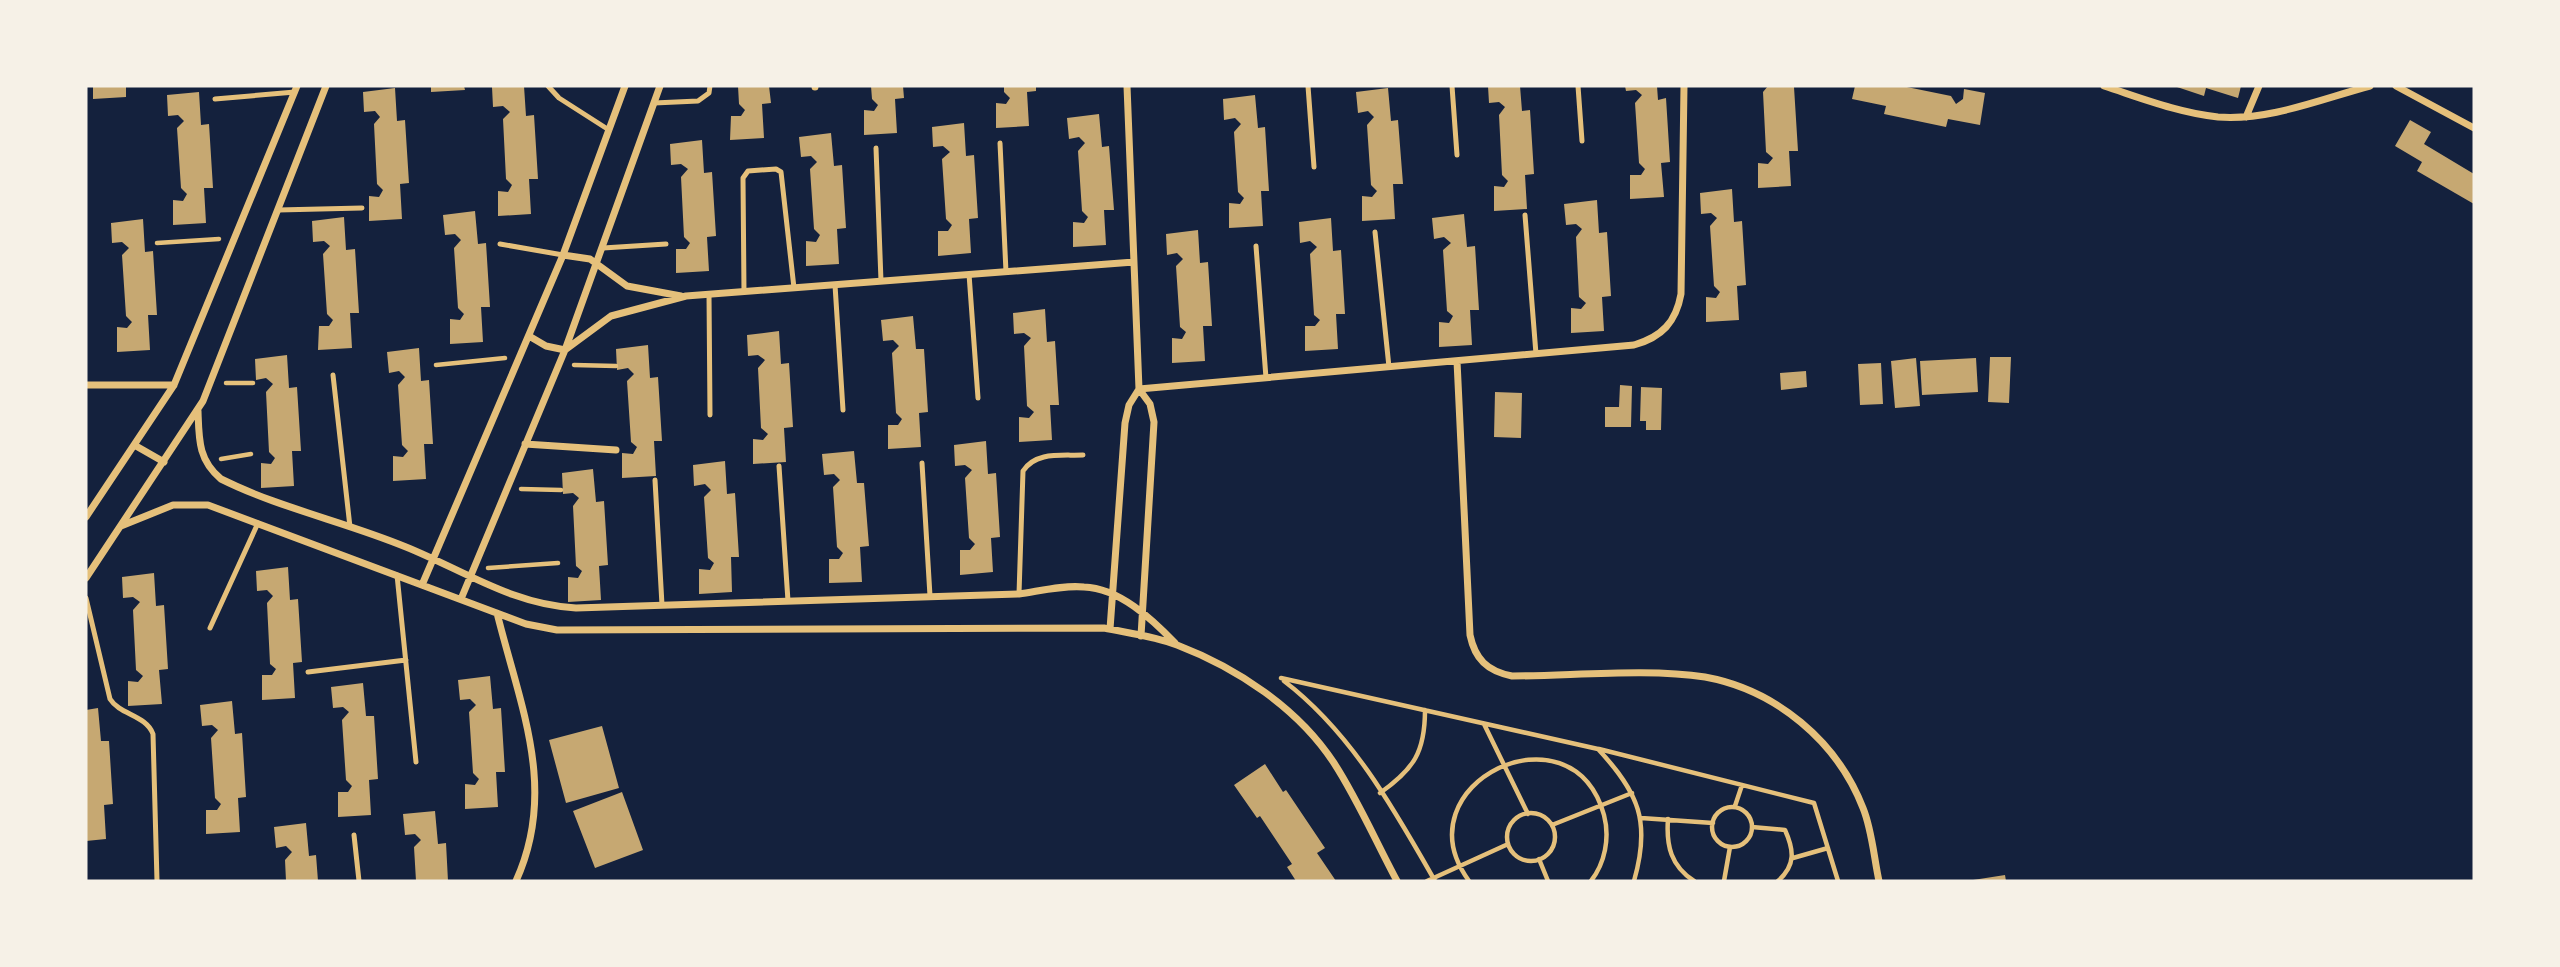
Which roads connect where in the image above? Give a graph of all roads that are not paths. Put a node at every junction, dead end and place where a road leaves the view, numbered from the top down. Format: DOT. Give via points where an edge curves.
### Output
graph roads {
  1 [pos="326,86"];
  2 [pos="548,86"];
  3 [pos="625,86"];
  4 [pos="660,86"];
  5 [pos="710,86"];
  6 [pos="1127,86"];
  7 [pos="1308,86"];
  8 [pos="1452,86"];
  9 [pos="1578,86"];
  10 [pos="1684,86"];
  11 [pos="2104,86"];
  12 [pos="2259,86"];
  13 [pos="2370,86"];
  14 [pos="2396,86"];
  15 [pos="296,89"];
  16 [pos="215,99"];
  17 [pos="653,103"];
  18 [pos="2246,117"];
  19 [pos="2474,128"];
  20 [pos="609,130"];
  21 [pos="1582,141"];
  22 [pos="1000,144"];
  23 [pos="876,148"];
  24 [pos="1457,155"];
  25 [pos="1314,167"];
  26 [pos="362,208"];
  27 [pos="278,210"];
  28 [pos="1525,215"];
  29 [pos="1375,232"];
  30 [pos="500,244"];
  31 [pos="666,244"];
  32 [pos="1256,246"];
  33 [pos="603,247"];
  34 [pos="563,255"];
  35 [pos="1134,262"];
  36 [pos="598,263"];
  37 [pos="1006,272"];
  38 [pos="969,274"];
  39 [pos="881,281"];
  40 [pos="835,285"];
  41 [pos="794,288"];
  42 [pos="744,292"];
  43 [pos="709,295"];
  44 [pos="686,296"];
  45 [pos="529,336"];
  46 [pos="565,349"];
  47 [pos="1536,354"];
  48 [pos="1457,361"];
  49 [pos="1389,367"];
  50 [pos="333,375"];
  51 [pos="1266,378"];
  52 [pos="86,385"];
  53 [pos="174,385"];
  54 [pos="1139,389"];
  55 [pos="978,398"];
  56 [pos="843,410"];
  57 [pos="198,411"];
  58 [pos="710,415"];
  59 [pos="525,444"];
  60 [pos="136,446"];
  61 [pos="616,450"];
  62 [pos="1083,455"];
  63 [pos="164,462"];
  64 [pos="922,463"];
  65 [pos="779,466"];
  66 [pos="655,480"];
  67 [pos="86,517"];
  68 [pos="258,523"];
  69 [pos="121,526"];
  70 [pos="350,527"];
  71 [pos="433,559"];
  72 [pos="472,573"];
  73 [pos="397,575"];
  74 [pos="86,578"];
  75 [pos="422,585"];
  76 [pos="1019,594"];
  77 [pos="930,596"];
  78 [pos="1112,596"];
  79 [pos="86,598"];
  80 [pos="461,599"];
  81 [pos="788,601"];
  82 [pos="662,605"];
  83 [pos="1143,612"];
  84 [pos="497,613"];
  85 [pos="210,628"];
  86 [pos="1110,629"];
  87 [pos="1141,636"];
  88 [pos="1175,644"];
  89 [pos="406,660"];
  90 [pos="308,672"];
  91 [pos="416,762"];
  92 [pos="354,835"];
  93 [pos="157,881"];
  94 [pos="359,881"];
  95 [pos="516,881"];
  96 [pos="1397,881"];
  97 [pos="1879,881"];
  1 -- 27 [label="street"];
  2 -- 20 [label="lane"];
  3 -- 20 [label="street"];
  4 -- 17 [label="street"];
  5 -- 17 [label="lane" via="709,93 698,101"];
  6 -- 35 [label="street"];
  7 -- 25 [label="lane"];
  8 -- 24 [label="lane"];
  9 -- 21 [label="lane"];
  10 -- 47 [label="street" via="1681,295 1672,323 1649,341"];
  11 -- 18 [label="street" via="2194,114"];
  12 -- 18 [label="street"];
  13 -- 18 [label="street"];
  14 -- 19 [label="street"];
  15 -- 16 [label="lane"];
  15 -- 53 [label="street"];
  17 -- 33 [label="street"];
  20 -- 34 [label="street"];
  22 -- 37 [label="lane"];
  23 -- 39 [label="lane"];
  26 -- 27 [label="lane"];
  27 -- 57 [label="street"];
  28 -- 47 [label="lane"];
  29 -- 49 [label="lane"];
  30 -- 34 [label="lane"];
  31 -- 33 [label="lane"];
  32 -- 51 [label="lane"];
  33 -- 36 [label="street"];
  34 -- 36 [label="street"];
  34 -- 45 [label="street"];
  35 -- 37 [label="street"];
  35 -- 54 [label="street"];
  36 -- 44 [label="street" via="627,286"];
  36 -- 46 [label="street"];
  37 -- 38 [label="street"];
  38 -- 39 [label="street"];
  38 -- 55 [label="lane"];
  39 -- 40 [label="street"];
  40 -- 41 [label="street"];
  40 -- 56 [label="lane"];
  41 -- 42 [label="street"];
  41 -- 42 [label="lane" via="782,174 776,169 748,171 743,178"];
  42 -- 43 [label="street"];
  43 -- 44 [label="street"];
  43 -- 58 [label="lane"];
  44 -- 46 [label="street" via="611,316"];
  45 -- 46 [label="street" via="546,346"];
  45 -- 71 [label="street"];
  46 -- 59 [label="street"];
  47 -- 48 [label="street"];
  48 -- 49 [label="street"];
  48 -- 97 [label="street" via="1470,635 1479,659 1488,668 1512,676 1674,674 1715,680 1763,697 1814,733 1851,782 1864,810"];
  49 -- 51 [label="street"];
  50 -- 70 [label="lane"];
  51 -- 54 [label="street"];
  52 -- 53 [label="street"];
  53 -- 60 [label="street"];
  54 -- 78 [label="street" via="1125,424"];
  54 -- 83 [label="street" via="1150,404 1154,422"];
  57 -- 63 [label="street"];
  57 -- 70 [label="street" via="200,450 211,472 232,485"];
  59 -- 61 [label="street"];
  59 -- 72 [label="street"];
  60 -- 63 [label="street"];
  60 -- 67 [label="street"];
  62 -- 76 [label="lane" via="1042,457 1023,471"];
  63 -- 69 [label="street"];
  64 -- 77 [label="lane"];
  65 -- 81 [label="lane"];
  66 -- 82 [label="lane"];
  68 -- 69 [label="street" via="208,505 184,503"];
  68 -- 73 [label="street"];
  68 -- 85 [label="lane"];
  69 -- 74 [label="street"];
  70 -- 71 [label="street"];
  71 -- 72 [label="street"];
  71 -- 75 [label="street"];
  72 -- 80 [label="street"];
  72 -- 82 [label="street" via="508,594 541,605"];
  73 -- 75 [label="street"];
  73 -- 89 [label="lane"];
  75 -- 80 [label="street"];
  76 -- 77 [label="street"];
  76 -- 78 [label="street" via="1083,586"];
  77 -- 81 [label="street"];
  78 -- 83 [label="street"];
  78 -- 86 [label="street"];
  79 -- 93 [label="lane" via="110,699 148,725 153,734"];
  80 -- 84 [label="street"];
  81 -- 82 [label="street"];
  83 -- 87 [label="street"];
  83 -- 88 [label="street"];
  84 -- 86 [label="street" via="534,626 573,632"];
  84 -- 95 [label="street" via="536,776 535,829"];
  86 -- 87 [label="street"];
  87 -- 88 [label="street"];
  88 -- 96 [label="street" via="1226,667 1267,693 1303,725 1333,762"];
  89 -- 90 [label="lane"];
  89 -- 91 [label="lane"];
  92 -- 94 [label="lane"];
}
